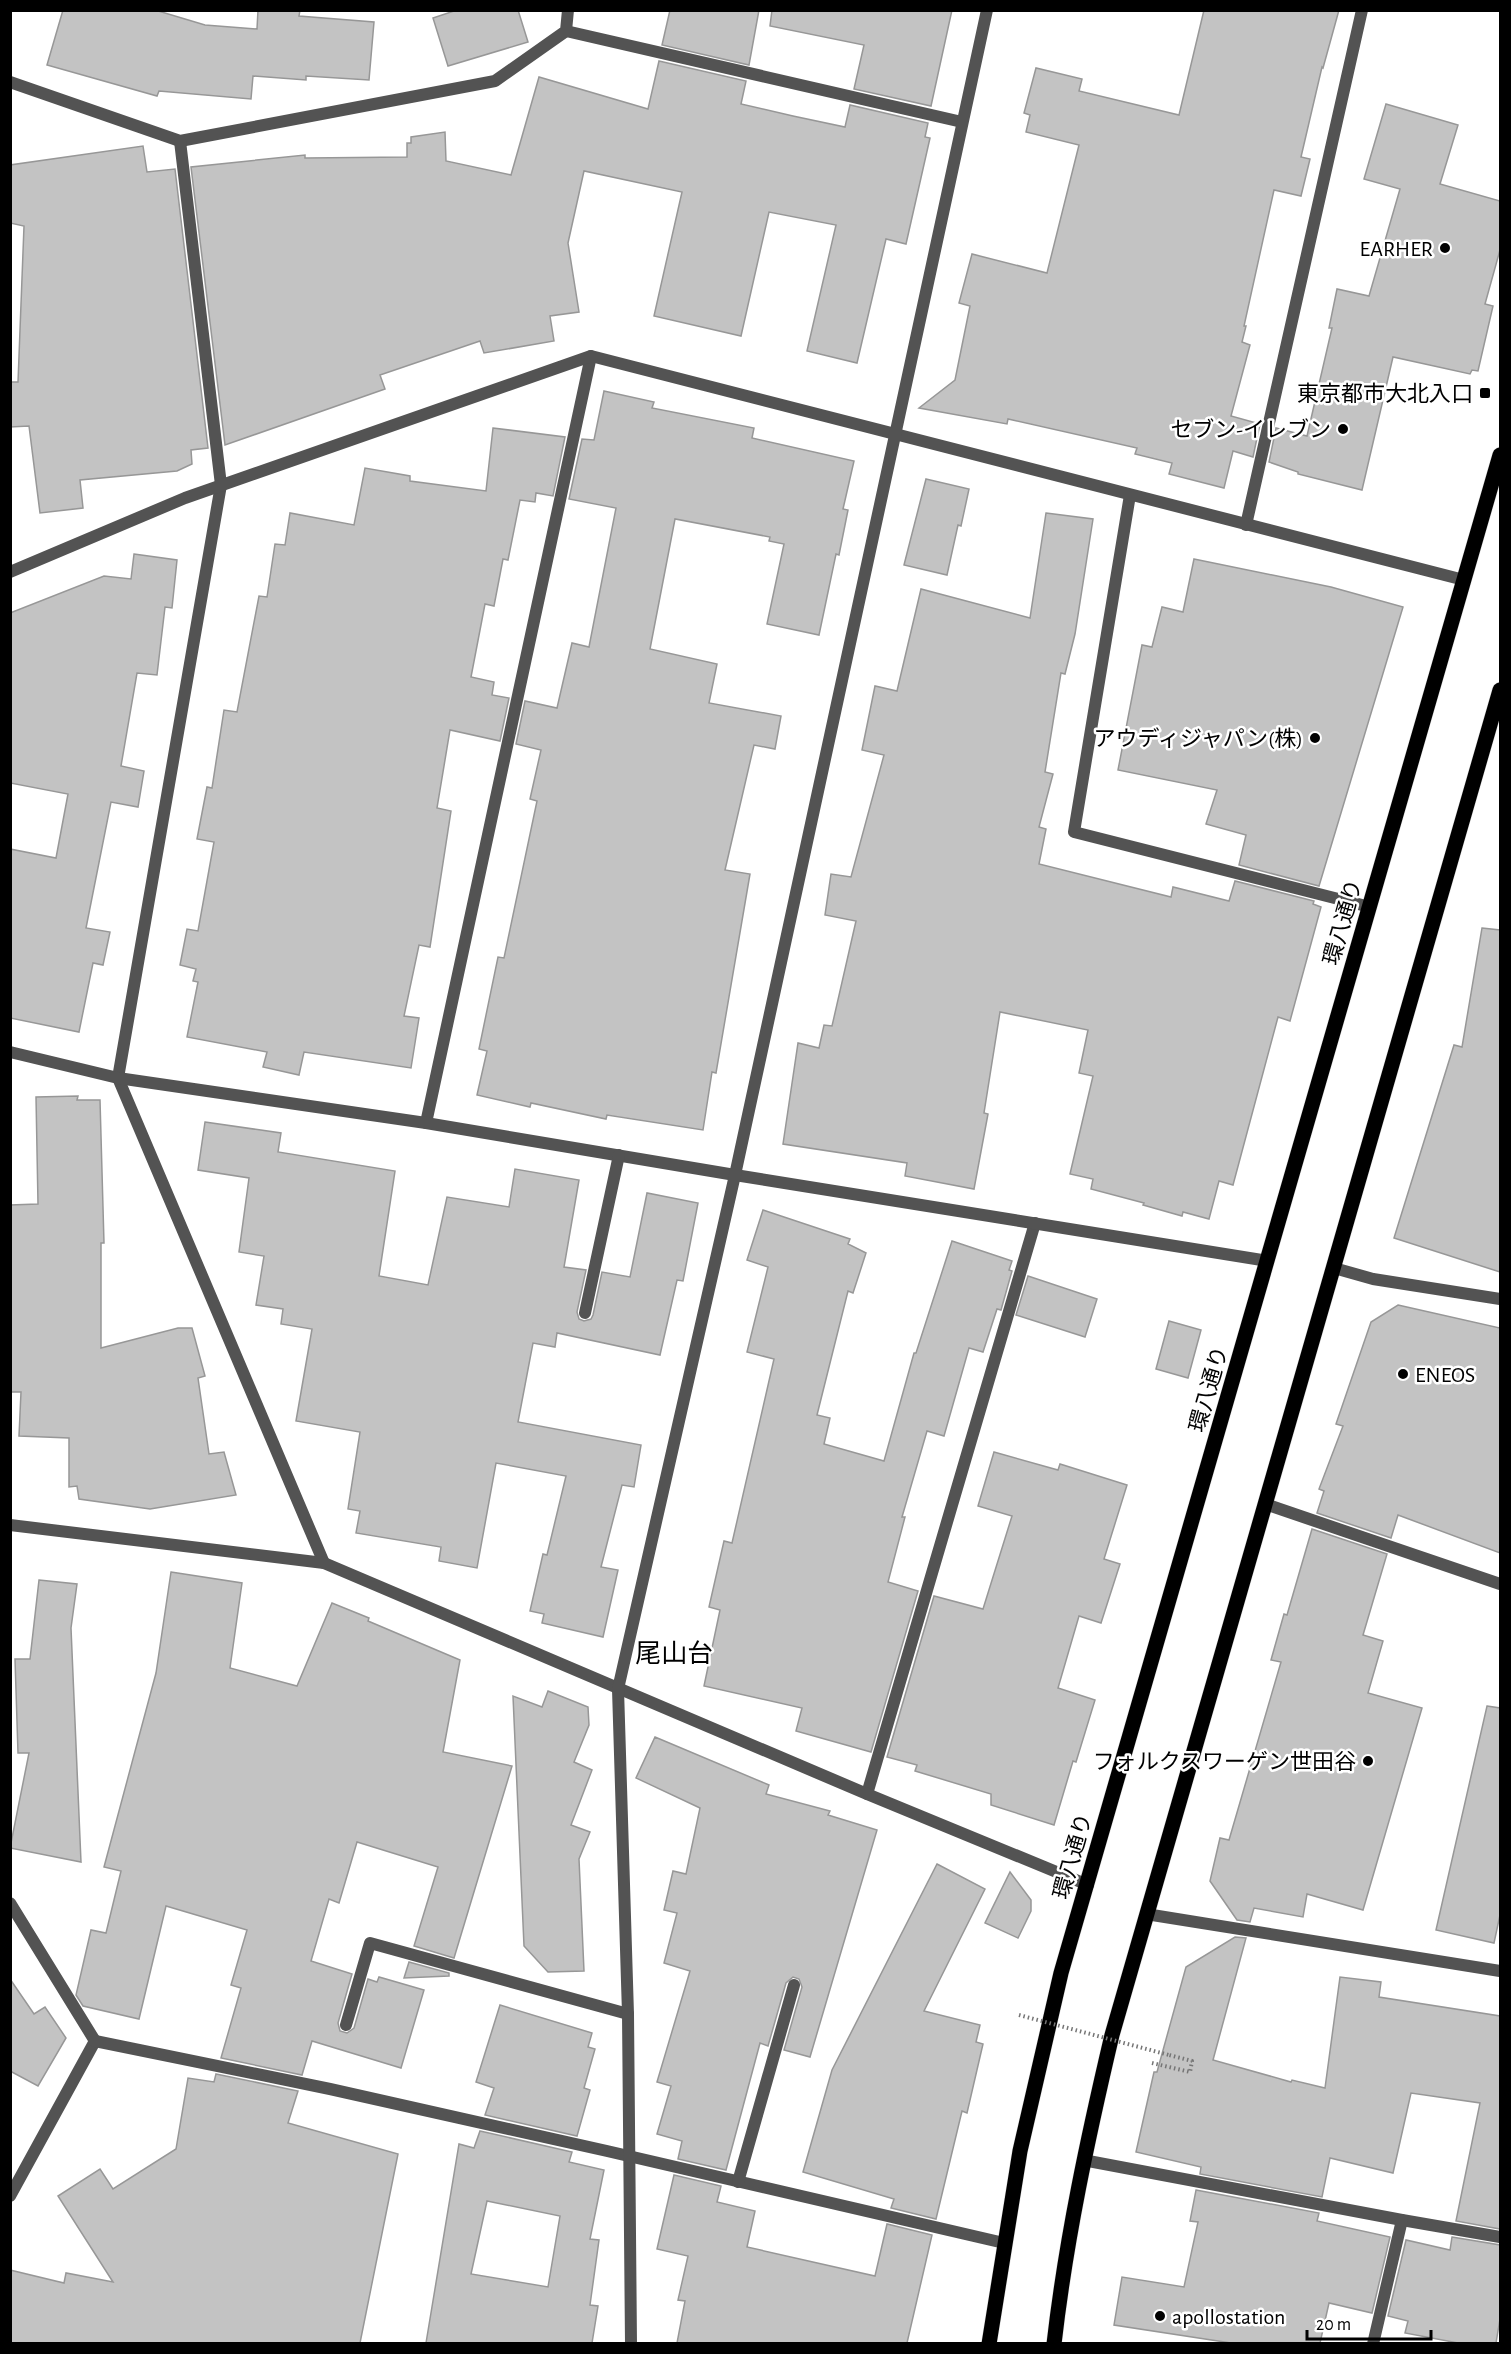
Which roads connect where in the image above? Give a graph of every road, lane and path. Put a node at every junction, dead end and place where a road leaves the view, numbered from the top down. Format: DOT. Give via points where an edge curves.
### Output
graph roads {
  1 [pos="568,10"];
  2 [pos="987,10"];
  3 [pos="1362,10"];
  4 [pos="566,31"];
  5 [pos="10,82"];
  6 [pos="962,122"];
  7 [pos="180,141"];
  8 [pos="591,357"];
  9 [pos="896,433"];
  10 [pos="1500,455"];
  11 [pos="221,485"];
  12 [pos="1130,495"];
  13 [pos="1246,525"];
  14 [pos="10,572"];
  15 [pos="1464,580"];
  16 [pos="1500,690"];
  17 [pos="1370,907"];
  18 [pos="10,1052"];
  19 [pos="118,1078"];
  20 [pos="426,1123"];
  21 [pos="619,1155"];
  22 [pos="735,1175"];
  23 [pos="1035,1223"];
  24 [pos="1268,1261"];
  25 [pos="1334,1268"];
  26 [pos="1500,1299"];
  27 [pos="585,1313"];
  28 [pos="1265,1504"];
  29 [pos="10,1525"];
  30 [pos="324,1563"];
  31 [pos="1500,1584"];
  32 [pos="618,1689"];
  33 [pos="867,1794"];
  34 [pos="1088,1885"];
  35 [pos="10,1903"];
  36 [pos="1146,1914"];
  37 [pos="1500,1971"];
  38 [pos="794,1985"];
  39 [pos="628,2014"];
  40 [pos="1019,2015"];
  41 [pos="346,2025"];
  42 [pos="95,2041"];
  43 [pos="1152,2063"];
  44 [pos="630,2156"];
  45 [pos="1083,2160"];
  46 [pos="738,2182"];
  47 [pos="10,2196"];
  48 [pos="1402,2220"];
  49 [pos="1500,2237"];
  50 [pos="1004,2243"];
  51 [pos="631,2343"];
  52 [pos="989,2343"];
  53 [pos="1054,2343"];
  54 [pos="1373,2343"];
  1 -- 4 [label="street"];
  2 -- 6 [label="street"];
  3 -- 13 [label="street"];
  4 -- 6 [label="street"];
  4 -- 7 [label="street" via="495,81"];
  5 -- 7 [label="street"];
  6 -- 9 [label="street"];
  7 -- 11 [label="street"];
  8 -- 9 [label="street"];
  8 -- 11 [label="street"];
  8 -- 20 [label="street"];
  9 -- 12 [label="street"];
  9 -- 22 [label="street"];
  10 -- 15 [label="main road, 環八通り"];
  11 -- 14 [label="street"];
  11 -- 19 [label="street"];
  12 -- 13 [label="street"];
  12 -- 17 [label="street" via="1074,832"];
  13 -- 15 [label="street"];
  15 -- 17 [label="main road, 環八通り"];
  16 -- 25 [label="main road"];
  17 -- 24 [label="main road, 環八通り"];
  18 -- 19 [label="street"];
  19 -- 20 [label="street"];
  19 -- 30 [label="street"];
  20 -- 21 [label="street"];
  21 -- 22 [label="street"];
  21 -- 27 [label="street"];
  22 -- 23 [label="street"];
  22 -- 32 [label="street"];
  23 -- 24 [label="street"];
  23 -- 33 [label="street"];
  24 -- 34 [label="main road, 環八通り"];
  25 -- 26 [label="street" via="1373,1279"];
  25 -- 28 [label="main road"];
  28 -- 31 [label="street"];
  28 -- 36 [label="main road"];
  29 -- 30 [label="street"];
  30 -- 32 [label="street"];
  32 -- 33 [label="street"];
  32 -- 39 [label="street"];
  33 -- 34 [label="street"];
  34 -- 50 [label="main road, 環八通り" via="1039,2061"];
  35 -- 42 [label="street"];
  36 -- 37 [label="street"];
  36 -- 45 [label="main road"];
  38 -- 46 [label="street"];
  39 -- 41 [label="street" via="370,1943"];
  39 -- 44 [label="street"];
  40 -- 43 [label="path, bridge" via="1192,2061 1190,2072"];
  42 -- 44 [label="street"];
  42 -- 47 [label="street"];
  44 -- 46 [label="street"];
  44 -- 51 [label="street"];
  45 -- 48 [label="street"];
  45 -- 53 [label="main road"];
  46 -- 50 [label="street"];
  48 -- 49 [label="street"];
  48 -- 54 [label="street"];
  50 -- 52 [label="main road, 環八通り"];
}
